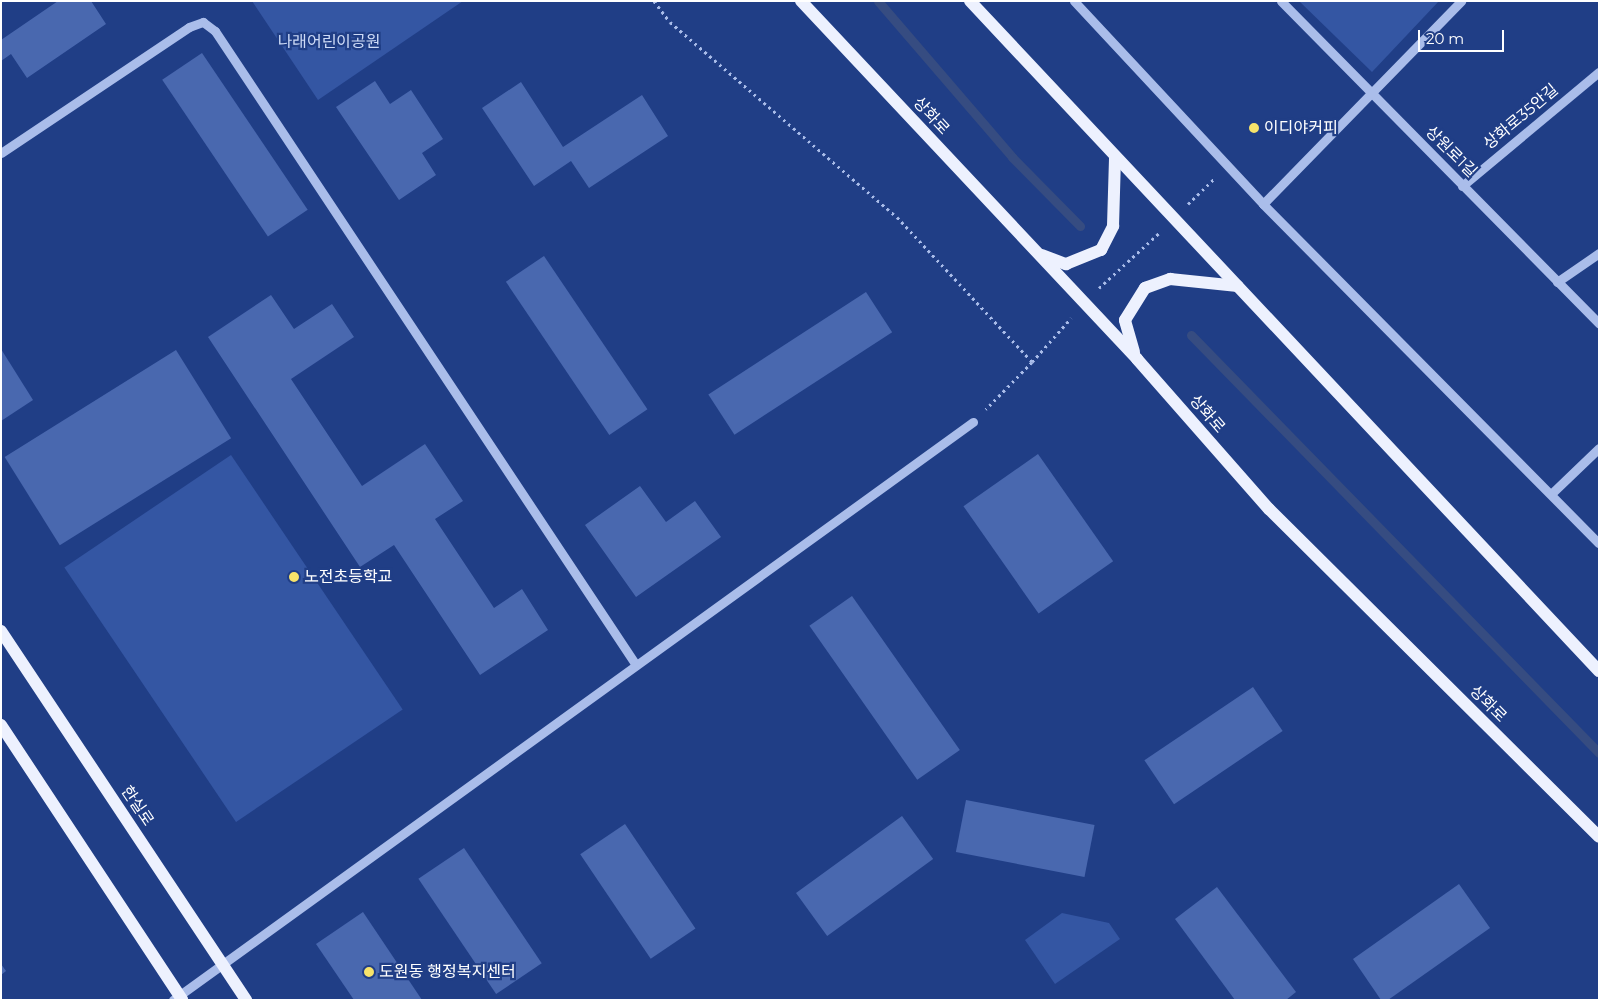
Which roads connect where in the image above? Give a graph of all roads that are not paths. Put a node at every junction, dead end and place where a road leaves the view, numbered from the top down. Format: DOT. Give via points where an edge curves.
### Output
graph roads {
  1 [pos="801,1"];
  2 [pos="970,1"];
  3 [pos="1074,1"];
  4 [pos="1281,1"];
  5 [pos="1461,1"];
  6 [pos="1599,72"];
  7 [pos="1371,93"];
  8 [pos="1,152"];
  9 [pos="1115,158"];
  10 [pos="1462,186"];
  11 [pos="1263,204"];
  12 [pos="1032,248"];
  13 [pos="1599,253"];
  14 [pos="1557,282"];
  15 [pos="1238,286"];
  16 [pos="1599,324"];
  17 [pos="1137,359"];
  18 [pos="973,422"];
  19 [pos="1599,448"];
  20 [pos="1551,494"];
  21 [pos="1599,543"];
  22 [pos="1,631"];
  23 [pos="636,665"];
  24 [pos="1599,671"];
  25 [pos="1,725"];
  26 [pos="1599,837"];
  27 [pos="222,964"];
  28 [pos="178,998"];
  29 [pos="246,1000"];
  1 -- 12 [label="main road, 상화로"];
  2 -- 9 [label="main road"];
  3 -- 11 [label="street"];
  4 -- 7 [label="street, 상원로1길"];
  5 -- 7 [label="street"];
  6 -- 10 [label="street, 상화로35안길"];
  7 -- 10 [label="street, 상원로1길"];
  7 -- 11 [label="street"];
  8 -- 23 [label="street" via="189,27 203,22 215,31"];
  9 -- 12 [label="main road" via="1113,226 1100,250 1066,264"];
  9 -- 15 [label="main road"];
  10 -- 14 [label="street, 상원로1길"];
  11 -- 20 [label="street"];
  12 -- 17 [label="main road, 상화로"];
  13 -- 14 [label="street"];
  14 -- 16 [label="street, 상원로1길"];
  15 -- 17 [label="main road" via="1170,279 1145,288 1125,320"];
  15 -- 24 [label="main road"];
  17 -- 26 [label="main road, 상화로" via="1269,509"];
  18 -- 23 [label="street"];
  19 -- 20 [label="street"];
  20 -- 21 [label="street"];
  22 -- 27 [label="main road, 한실로"];
  23 -- 27 [label="street"];
  25 -- 28 [label="main road"];
  27 -- 28 [label="street"];
  27 -- 29 [label="main road, 한실로"];
}
